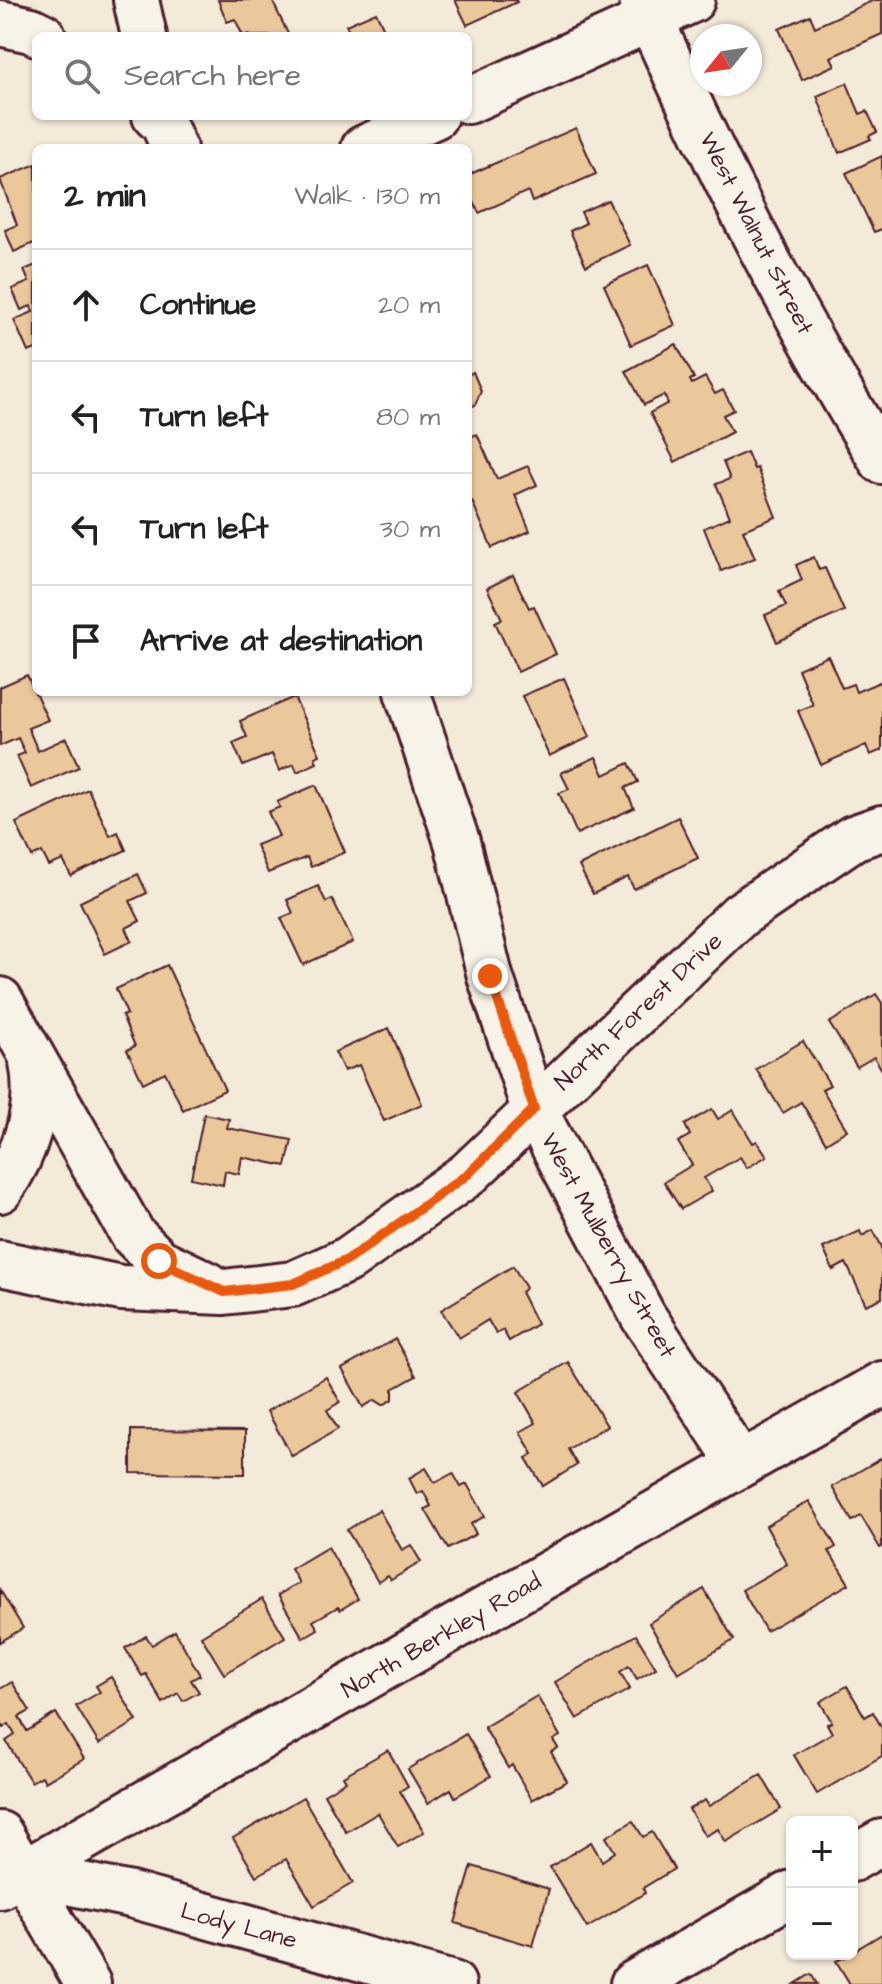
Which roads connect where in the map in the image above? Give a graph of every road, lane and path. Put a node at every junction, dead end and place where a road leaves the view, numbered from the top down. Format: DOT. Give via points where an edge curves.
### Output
graph roads {
  1 [pos="136,0"];
  2 [pos="692,0"];
  3 [pos="646,9"];
  4 [pos="0,23"];
  5 [pos="35,32"];
  6 [pos="143,32"];
  7 [pos="472,99"];
  8 [pos="426,120"];
  9 [pos="373,144"];
  10 [pos="882,461"];
  11 [pos="408,696"];
  12 [pos="882,828"];
  13 [pos="0,1000"];
  14 [pos="31,1059"];
  15 [pos="534,1109"];
  16 [pos="0,1190"];
  17 [pos="0,1263"];
  18 [pos="224,1292"];
  19 [pos="882,1384"];
  20 [pos="741,1464"];
  21 [pos="0,1834"];
  22 [pos="882,1842"];
  23 [pos="858,1856"];
  24 [pos="11,1879"];
  25 [pos="786,1896"];
  26 [pos="88,1984"];
  27 [pos="453,1984"];
  28 [pos="633,1984"];
  1 -- 6 [label="street"];
  2 -- 3 [label="street"];
  3 -- 7 [label="street"];
  3 -- 10 [label="street, West Walnut Street" via="758,243"];
  4 -- 5 [label="street"];
  8 -- 9 [label="street"];
  11 -- 15 [label="street, West Mulberry Street" via="457,842 490,976"];
  12 -- 15 [label="street, North Forest Drive" via="853,838 740,915"];
  13 -- 14 [label="street"];
  14 -- 16 [label="street" via="36,1081 29,1135"];
  14 -- 18 [label="street" via="133,1235 159,1261"];
  15 -- 18 [label="street, North Forest Drive" via="468,1174 349,1259 293,1284"];
  15 -- 20 [label="street, West Mulberry Street" via="643,1316"];
  17 -- 18 [label="street, North Forest Drive" via="121,1288"];
  19 -- 20 [label="street, North Berkley Road"];
  20 -- 24 [label="street, North Berkley Road"];
  21 -- 24 [label="street"];
  22 -- 23 [label="street"];
  24 -- 26 [label="street"];
  24 -- 27 [label="street, Lody Lane" via="131,1895"];
  25 -- 28 [label="street"];
}
